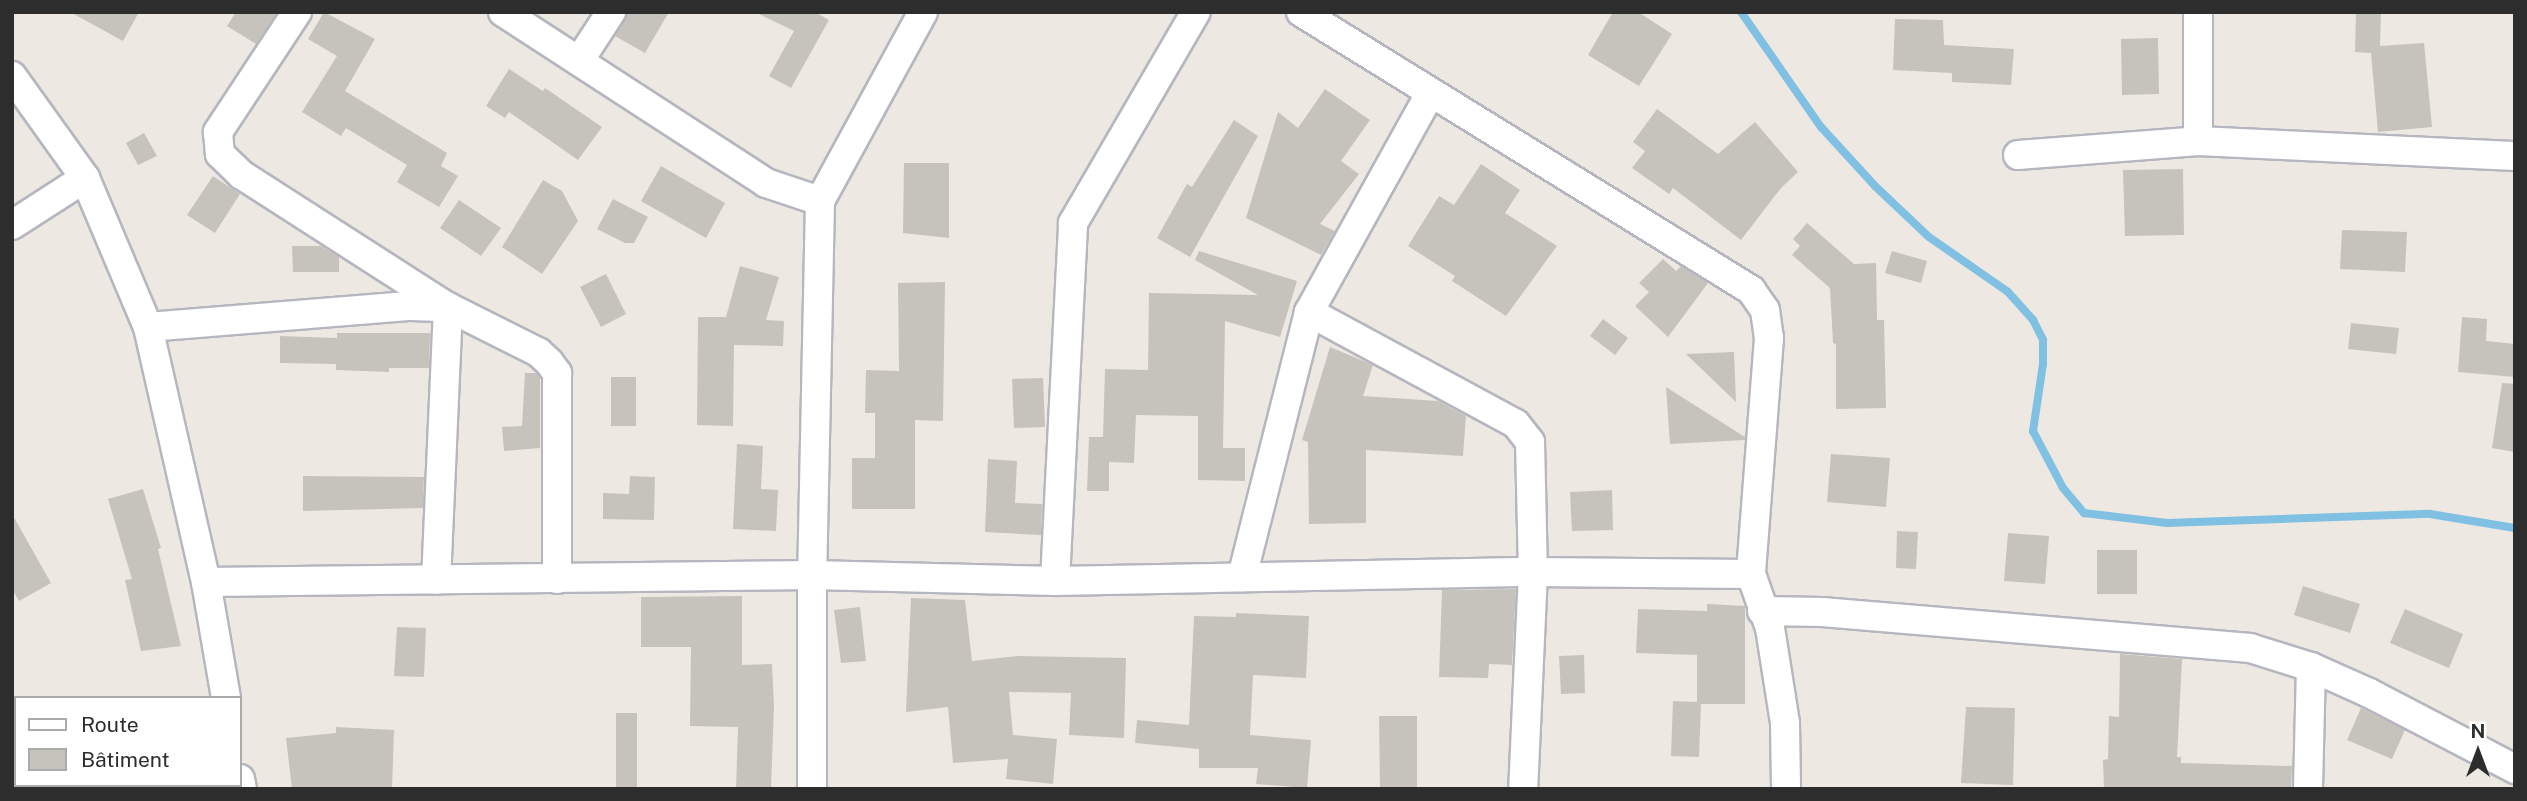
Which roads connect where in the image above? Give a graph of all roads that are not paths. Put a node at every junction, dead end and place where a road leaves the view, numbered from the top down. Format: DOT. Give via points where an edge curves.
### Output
graph roads {
  1 [pos="297,12"];
  2 [pos="503,12"];
  3 [pos="611,12"];
  4 [pos="923,12"];
  5 [pos="1196,12"];
  6 [pos="1301,12"];
  7 [pos="2199,12"];
  8 [pos="579,61"];
  9 [pos="12,76"];
  10 [pos="1430,94"];
  11 [pos="2198,141"];
  12 [pos="2018,155"];
  13 [pos="2515,156"];
  14 [pos="85,178"];
  15 [pos="820,201"];
  16 [pos="12,225"];
  17 [pos="447,307"];
  18 [pos="1308,312"];
  19 [pos="148,327"];
  20 [pos="1533,572"];
  21 [pos="1751,574"];
  22 [pos="812,575"];
  23 [pos="1242,577"];
  24 [pos="557,579"];
  25 [pos="436,580"];
  26 [pos="1055,581"];
  27 [pos="206,582"];
  28 [pos="1762,611"];
  29 [pos="2311,667"];
  30 [pos="226,696"];
  31 [pos="2515,769"];
  32 [pos="812,789"];
  33 [pos="1523,789"];
  34 [pos="1786,789"];
  35 [pos="2308,789"];
  1 -- 17 [label="street" via="218,132 220,154 242,175"];
  2 -- 8 [label="street"];
  3 -- 8 [label="street"];
  4 -- 15 [label="street"];
  5 -- 26 [label="street" via="1073,223"];
  6 -- 10 [label="street"];
  7 -- 11 [label="street"];
  8 -- 15 [label="street" via="766,183"];
  9 -- 14 [label="street"];
  10 -- 18 [label="street"];
  10 -- 21 [label="street" via="1751,290 1765,310 1769,338"];
  11 -- 12 [label="street"];
  11 -- 13 [label="street"];
  14 -- 16 [label="street"];
  14 -- 19 [label="street"];
  15 -- 22 [label="street"];
  17 -- 19 [label="street"];
  17 -- 24 [label="street" via="538,352 557,373"];
  17 -- 25 [label="street"];
  18 -- 20 [label="street" via="1516,424 1530,442"];
  18 -- 23 [label="street"];
  19 -- 27 [label="street"];
  20 -- 21 [label="street"];
  20 -- 23 [label="street"];
  20 -- 33 [label="street"];
  21 -- 28 [label="street"];
  22 -- 24 [label="street"];
  22 -- 26 [label="street"];
  22 -- 32 [label="street"];
  23 -- 26 [label="street"];
  24 -- 25 [label="street"];
  25 -- 27 [label="street"];
  27 -- 30 [label="street"];
  28 -- 29 [label="street" via="1822,612 2250,648"];
  28 -- 34 [label="street" via="1770,628 1784,723"];
  29 -- 31 [label="street"];
  29 -- 35 [label="street"];
}
